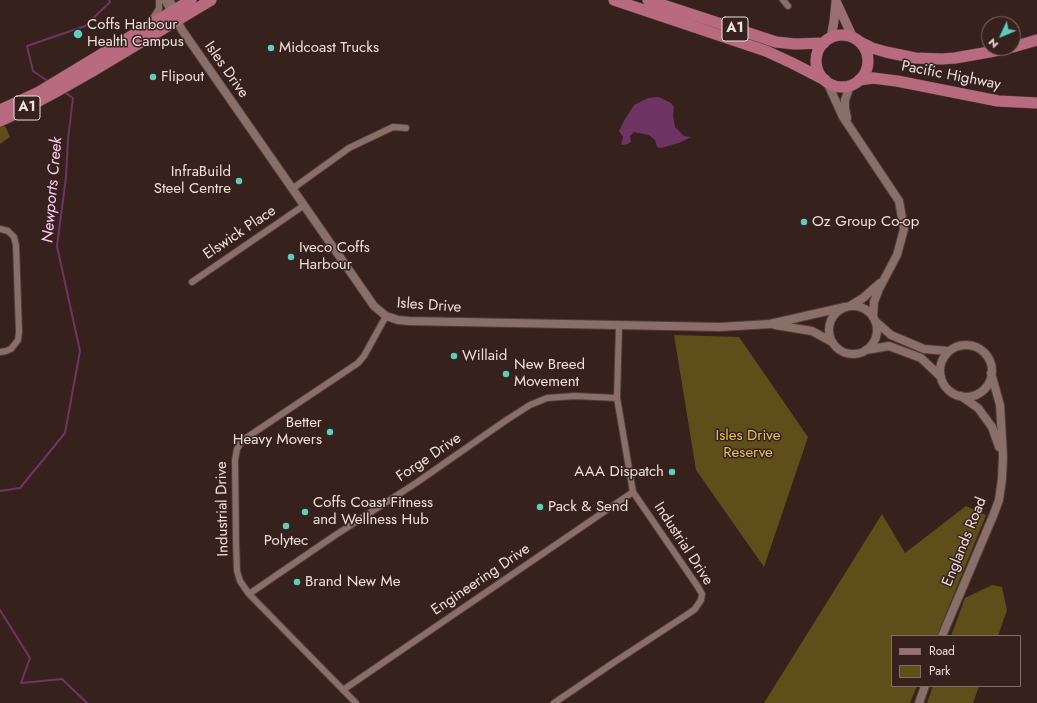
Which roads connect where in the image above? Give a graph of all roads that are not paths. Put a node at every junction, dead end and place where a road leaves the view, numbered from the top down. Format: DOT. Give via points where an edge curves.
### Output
graph roads {
  1 [pos="159,0"];
  2 [pos="164,0"];
  3 [pos="170,0"];
  4 [pos="191,0"];
  5 [pos="211,0"];
  6 [pos="614,0"];
  7 [pos="648,0"];
  8 [pos="836,1"];
  9 [pos="174,16"];
  10 [pos="148,26"];
  11 [pos="827,40"];
  12 [pos="855,40"];
  13 [pos="1037,40"];
  14 [pos="1021,45"];
  15 [pos="981,53"];
  16 [pos="826,81"];
  17 [pos="64,82"];
  18 [pos="855,83"];
  19 [pos="50,91"];
  20 [pos="1037,103"];
  21 [pos="0,110"];
  22 [pos="0,121"];
  23 [pos="850,126"];
  24 [pos="406,128"];
  25 [pos="292,189"];
  26 [pos="303,206"];
  27 [pos="0,229"];
  28 [pos="885,278"];
  29 [pos="192,282"];
  30 [pos="847,306"];
  31 [pos="386,316"];
  32 [pos="874,319"];
  33 [pos="770,324"];
  34 [pos="619,326"];
  35 [pos="832,342"];
  36 [pos="866,350"];
  37 [pos="948,351"];
  38 [pos="0,352"];
  39 [pos="991,373"];
  40 [pos="940,376"];
  41 [pos="960,396"];
  42 [pos="618,398"];
  43 [pos="1002,456"];
  44 [pos="633,492"];
  45 [pos="250,594"];
  46 [pos="942,635"];
  47 [pos="925,687"];
  48 [pos="343,690"];
  49 [pos="356,703"];
  50 [pos="554,703"];
  51 [pos="919,703"];
  1 -- 10 [label="street" via="158,9"];
  2 -- 9 [label="street"];
  3 -- 9 [label="street"];
  4 -- 9 [label="highway, A1"];
  5 -- 9 [label="highway, A1"];
  6 -- 16 [label="highway, A1" via="766,51"];
  7 -- 11 [label="highway, A1" via="776,42 795,44"];
  8 -- 11 [label="main road" via="834,21"];
  8 -- 12 [label="main road"];
  9 -- 10 [label="highway, A1"];
  9 -- 17 [label="highway, A1"];
  9 -- 25 [label="street, Isles Drive"];
  10 -- 17 [label="highway, A1"];
  11 -- 12 [label="highway, A1" via="839,36"];
  11 -- 16 [label="highway" via="818,50 816,58 820,75"];
  12 -- 15 [label="highway, Pacific Highway / A1" via="872,48 915,58 942,59"];
  12 -- 18 [label="highway" via="864,48 867,56 865,73"];
  13 -- 14 [label="highway"];
  16 -- 18 [label="highway, A1" via="842,87"];
  16 -- 23 [label="street" via="839,110"];
  17 -- 19 [label="highway, A1"];
  18 -- 20 [label="highway, Pacific Highway / A1" via="873,78 998,101"];
  18 -- 23 [label="street" via="845,100"];
  19 -- 21 [label="highway, A1"];
  19 -- 22 [label="highway, A1"];
  23 -- 28 [label="street" via="899,201 904,229 897,255"];
  24 -- 25 [label="street" via="393,128 349,148"];
  25 -- 26 [label="street, Isles Drive"];
  26 -- 29 [label="street, Elswick Place"];
  26 -- 31 [label="street, Isles Drive" via="374,306"];
  27 -- 38 [label="street" via="14,236 16,245 19,332 18,340 12,349"];
  28 -- 30 [label="street" via="869,294"];
  28 -- 32 [label="street" via="874,302"];
  30 -- 32 [label="street, Englands Road" via="863,308"];
  30 -- 33 [label="street"];
  30 -- 35 [label="street" via="837,311 829,323"];
  31 -- 34 [label="street, Isles Drive" via="409,321"];
  31 -- 45 [label="street, Industrial Drive" via="358,363 246,438 237,449 237,571 240,581"];
  32 -- 36 [label="street" via="877,330 875,338"];
  32 -- 37 [label="street, Englands Road" via="891,335 924,349"];
  33 -- 34 [label="street, Isles Drive" via="720,328"];
  33 -- 35 [label="street, Englands Road" via="812,331"];
  34 -- 42 [label="street, Industrial Drive"];
  35 -- 36 [label="street, Englands Road" via="848,353"];
  36 -- 40 [label="street, Englands Road" via="889,346 921,358"];
  37 -- 39 [label="street, Englands Road" via="960,345 970,345 983,351"];
  37 -- 40 [label="street" via="941,363"];
  39 -- 41 [label="street" via="989,382 983,390 974,395"];
  39 -- 43 [label="street, Englands Road" via="1000,405"];
  40 -- 41 [label="street, Englands Road" via="951,392"];
  41 -- 43 [label="street, Englands Road" via="978,408 992,427"];
  42 -- 44 [label="street, Industrial Drive"];
  42 -- 45 [label="street, Forge Drive" via="547,398 530,405"];
  43 -- 46 [label="street, Englands Road" via="999,500"];
  44 -- 48 [label="street, Engineering Drive"];
  44 -- 50 [label="street, Industrial Drive" via="698,587 702,594 701,600 688,614"];
  45 -- 48 [label="street, Industrial Drive"];
  47 -- 51 [label="street"];
  48 -- 49 [label="street, Industrial Drive"];
}
